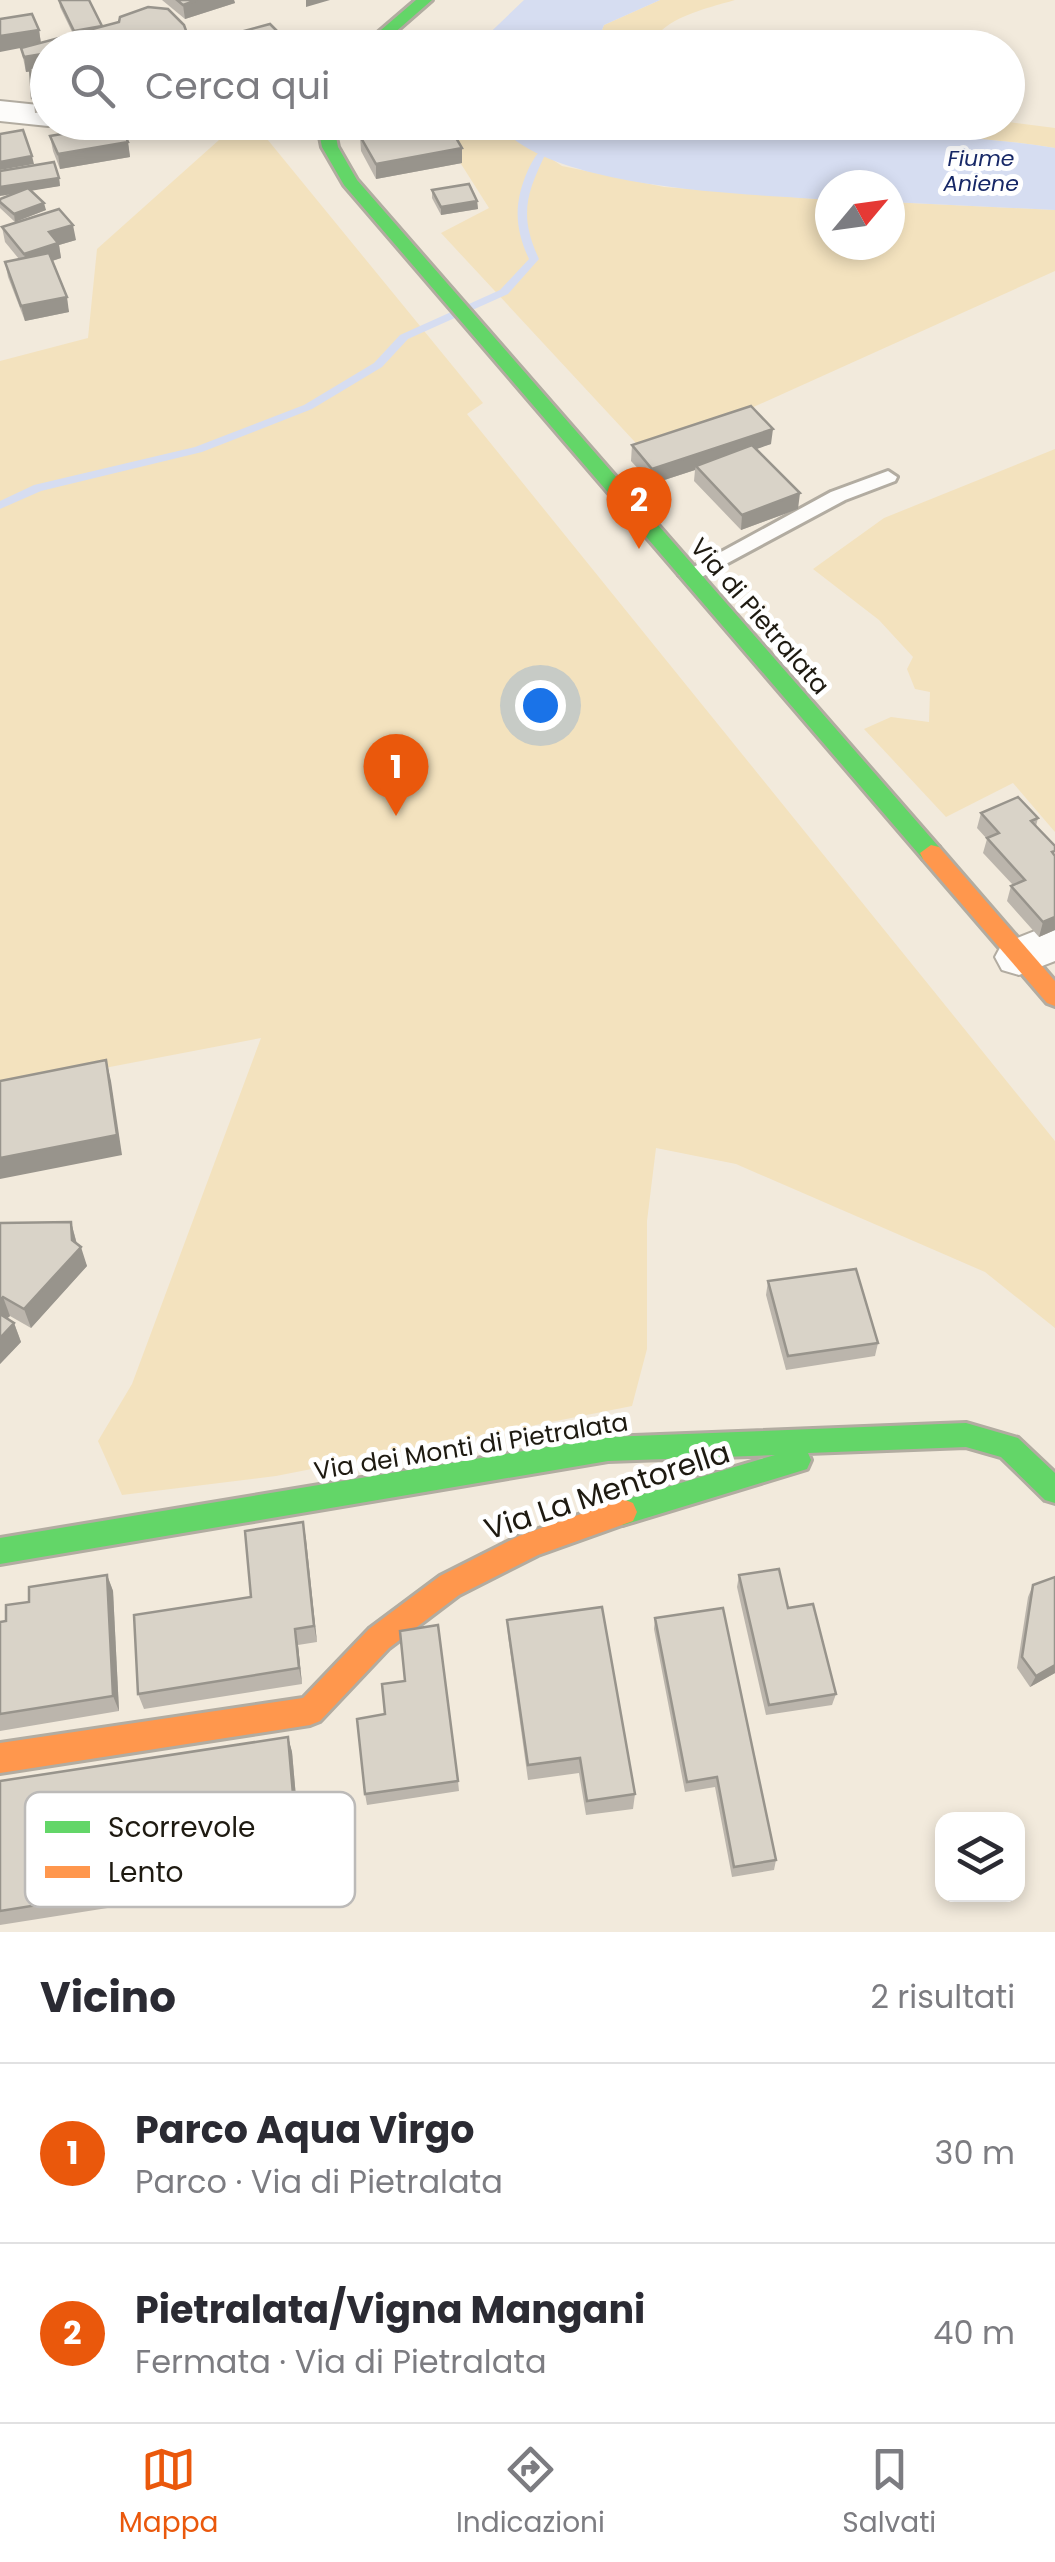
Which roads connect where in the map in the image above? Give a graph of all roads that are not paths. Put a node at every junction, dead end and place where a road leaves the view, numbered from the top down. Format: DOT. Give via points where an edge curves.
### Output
graph roads {
  1 [pos="424,0"];
  2 [pos="388,30"];
  3 [pos="0,111"];
  4 [pos="30,114"];
  5 [pos="328,140"];
  6 [pos="888,477"];
  7 [pos="688,576"];
  8 [pos="1037,949"];
  9 [pos="1055,997"];
  10 [pos="868,1437"];
  11 [pos="1055,1491"];
  12 [pos="0,1551"];
  13 [pos="0,1758"];
  1 -- 2 [label="street"];
  3 -- 4 [label="street"];
  5 -- 7 [label="street, Via di Pietralata" via="350,182"];
  6 -- 7 [label="lane" via="838,496"];
  7 -- 8 [label="street, Via di Pietralata"];
  8 -- 9 [label="street, Via di Pietralata"];
  10 -- 11 [label="street, Via dei Monti di Pietralata" via="930,1433 986,1439 1009,1447"];
  10 -- 12 [label="street, Via dei Monti di Pietralata" via="608,1450"];
  10 -- 13 [label="street, Via La Mentorella" via="496,1556 377,1634 340,1668 310,1711"];
}
